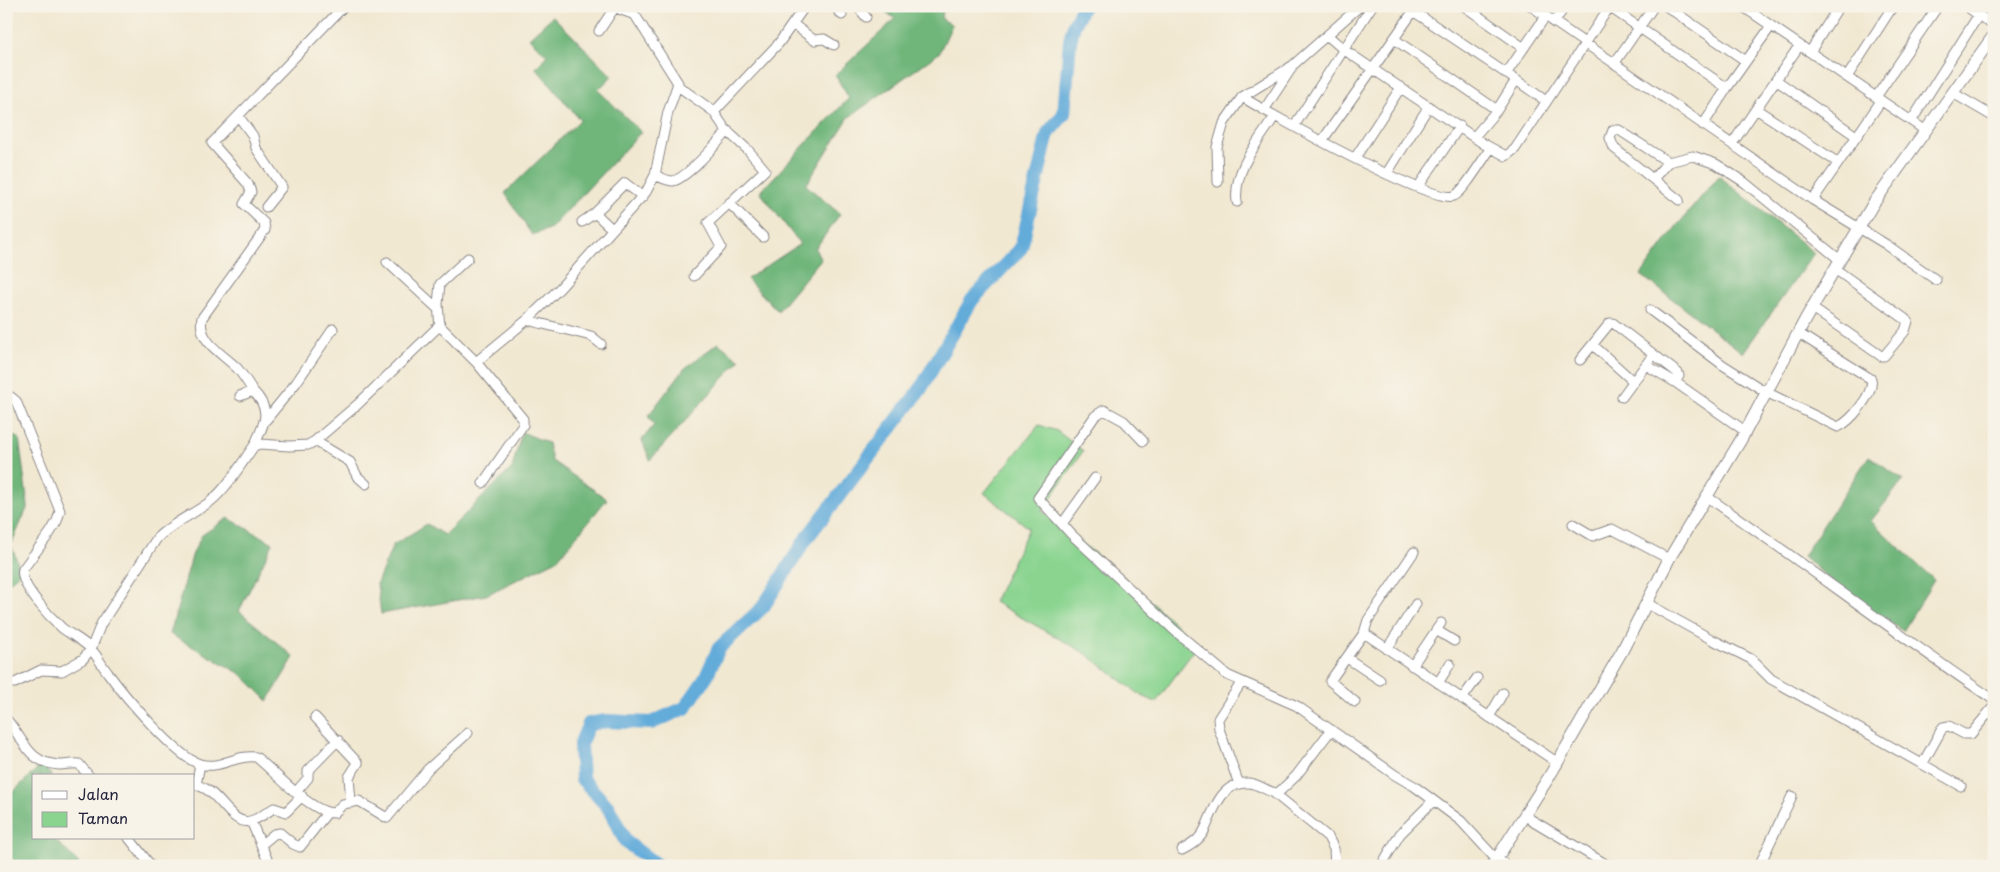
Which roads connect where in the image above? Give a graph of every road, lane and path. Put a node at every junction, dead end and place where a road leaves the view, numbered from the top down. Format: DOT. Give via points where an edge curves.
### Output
graph roads {
  1 [pos="344,6"];
  2 [pos="805,6"];
  3 [pos="834,6"];
  4 [pos="857,6"];
  5 [pos="1360,6"];
  6 [pos="1372,6"];
  7 [pos="1464,6"];
  8 [pos="1531,6"];
  9 [pos="1565,6"];
  10 [pos="1654,6"];
  11 [pos="1666,6"];
  12 [pos="1742,6"];
  13 [pos="1839,6"];
  14 [pos="1894,6"];
  15 [pos="1938,6"];
  16 [pos="1966,6"];
  17 [pos="613,7"];
  18 [pos="1609,7"];
  19 [pos="1415,9"];
  20 [pos="633,10"];
  21 [pos="842,15"];
  22 [pos="866,16"];
  23 [pos="1978,16"];
  24 [pos="1545,17"];
  25 [pos="1554,23"];
  26 [pos="793,24"];
  27 [pos="1771,26"];
  28 [pos="1994,26"];
  29 [pos="1639,28"];
  30 [pos="599,32"];
  31 [pos="1327,35"];
  32 [pos="1994,35"];
  33 [pos="1394,39"];
  34 [pos="1585,44"];
  35 [pos="834,45"];
  36 [pos="1799,46"];
  37 [pos="1524,48"];
  38 [pos="1343,49"];
  39 [pos="1810,52"];
  40 [pos="1746,61"];
  41 [pos="1614,64"];
  42 [pos="1292,66"];
  43 [pos="1374,70"];
  44 [pos="1506,74"];
  45 [pos="1847,77"];
  46 [pos="1516,80"];
  47 [pos="1776,80"];
  48 [pos="678,86"];
  49 [pos="1401,88"];
  50 [pos="1726,88"];
  51 [pos="1953,93"];
  52 [pos="1242,96"];
  53 [pos="1879,99"];
  54 [pos="1546,101"];
  55 [pos="1429,106"];
  56 [pos="1756,109"];
  57 [pos="1264,110"];
  58 [pos="1497,110"];
  59 [pos="712,111"];
  60 [pos="239,116"];
  61 [pos="1275,116"];
  62 [pos="1994,117"];
  63 [pos="1912,120"];
  64 [pos="1703,124"];
  65 [pos="1294,126"];
  66 [pos="1460,126"];
  67 [pos="1926,130"];
  68 [pos="728,132"];
  69 [pos="1856,136"];
  70 [pos="1474,137"];
  71 [pos="1322,142"];
  72 [pos="1732,144"];
  73 [pos="1491,148"];
  74 [pos="1355,158"];
  75 [pos="1668,162"];
  76 [pos="1837,162"];
  77 [pos="1387,173"];
  78 [pos="655,175"];
  79 [pos="1653,179"];
  80 [pos="1218,182"];
  81 [pos="1418,187"];
  82 [pos="643,197"];
  83 [pos="1679,200"];
  84 [pos="1813,200"];
  85 [pos="1237,202"];
  86 [pos="729,203"];
  87 [pos="266,207"];
  88 [pos="595,214"];
  89 [pos="582,222"];
  90 [pos="612,229"];
  91 [pos="1858,229"];
  92 [pos="763,237"];
  93 [pos="468,258"];
  94 [pos="387,262"];
  95 [pos="1838,265"];
  96 [pos="694,276"];
  97 [pos="1936,280"];
  98 [pos="1812,308"];
  99 [pos="438,309"];
  100 [pos="1650,310"];
  101 [pos="527,320"];
  102 [pos="440,328"];
  103 [pos="333,329"];
  104 [pos="1798,332"];
  105 [pos="601,344"];
  106 [pos="1593,345"];
  107 [pos="1653,355"];
  108 [pos="1580,360"];
  109 [pos="476,362"];
  110 [pos="1646,365"];
  111 [pos="1634,382"];
  112 [pos="1675,382"];
  113 [pos="252,391"];
  114 [pos="1766,392"];
  115 [pos="240,396"];
  116 [pos="6,398"];
  117 [pos="1622,398"];
  118 [pos="266,420"];
  119 [pos="1745,431"];
  120 [pos="1143,441"];
  121 [pos="316,442"];
  122 [pos="254,446"];
  123 [pos="1096,478"];
  124 [pos="483,483"];
  125 [pos="366,484"];
  126 [pos="1706,496"];
  127 [pos="1062,524"];
  128 [pos="1573,524"];
  129 [pos="1414,552"];
  130 [pos="1668,559"];
  131 [pos="1416,604"];
  132 [pos="1648,604"];
  133 [pos="1364,633"];
  134 [pos="1454,641"];
  135 [pos="91,649"];
  136 [pos="1387,649"];
  137 [pos="1347,658"];
  138 [pos="1450,664"];
  139 [pos="1412,666"];
  140 [pos="1477,678"];
  141 [pos="1380,680"];
  142 [pos="8,683"];
  143 [pos="1241,683"];
  144 [pos="1438,683"];
  145 [pos="6,693"];
  146 [pos="1503,693"];
  147 [pos="1462,699"];
  148 [pos="1994,700"];
  149 [pos="1355,702"];
  150 [pos="1994,706"];
  151 [pos="315,717"];
  152 [pos="1489,717"];
  153 [pos="6,719"];
  154 [pos="1330,730"];
  155 [pos="468,733"];
  156 [pos="338,740"];
  157 [pos="1923,762"];
  158 [pos="200,764"];
  159 [pos="1558,764"];
  160 [pos="87,774"];
  161 [pos="1239,784"];
  162 [pos="195,785"];
  163 [pos="1962,786"];
  164 [pos="1274,793"];
  165 [pos="299,794"];
  166 [pos="1792,796"];
  167 [pos="1433,801"];
  168 [pos="351,802"];
  169 [pos="328,813"];
  170 [pos="1526,816"];
  171 [pos="251,821"];
  172 [pos="131,840"];
  173 [pos="262,844"];
  174 [pos="1182,850"];
  175 [pos="1493,862"];
  176 [pos="151,866"];
  177 [pos="270,866"];
  178 [pos="1335,866"];
  179 [pos="1381,866"];
  180 [pos="1508,866"];
  181 [pos="1610,866"];
  182 [pos="1759,866"];
  1 -- 60 [label="street"];
  2 -- 26 [label="street"];
  3 -- 21 [label="street"];
  4 -- 22 [label="street"];
  5 -- 31 [label="street"];
  6 -- 38 [label="street"];
  7 -- 37 [label="street"];
  8 -- 24 [label="street"];
  9 -- 25 [label="street"];
  10 -- 29 [label="street"];
  11 -- 40 [label="street"];
  12 -- 27 [label="street"];
  13 -- 39 [label="street"];
  14 -- 45 [label="street"];
  15 -- 53 [label="street"];
  16 -- 23 [label="street"];
  17 -- 20 [label="street"];
  17 -- 30 [label="street"];
  18 -- 29 [label="street"];
  18 -- 34 [label="street"];
  19 -- 33 [label="street"];
  19 -- 44 [label="street"];
  20 -- 48 [label="street"];
  23 -- 28 [label="street"];
  23 -- 63 [label="street"];
  24 -- 25 [label="street"];
  24 -- 37 [label="street"];
  25 -- 34 [label="street"];
  26 -- 35 [label="street" via="814,40 824,39"];
  26 -- 59 [label="street" via="780,43 724,104"];
  27 -- 36 [label="street"];
  27 -- 40 [label="street"];
  29 -- 41 [label="street"];
  29 -- 50 [label="street"];
  31 -- 38 [label="street"];
  31 -- 42 [label="street"];
  32 -- 51 [label="street"];
  33 -- 43 [label="street"];
  33 -- 58 [label="street"];
  34 -- 41 [label="street"];
  34 -- 54 [label="street"];
  36 -- 39 [label="street"];
  36 -- 47 [label="street"];
  37 -- 44 [label="street"];
  38 -- 43 [label="street"];
  38 -- 65 [label="street"];
  39 -- 45 [label="street"];
  40 -- 50 [label="street"];
  41 -- 64 [label="street"];
  42 -- 52 [label="street"];
  42 -- 57 [label="street"];
  43 -- 49 [label="street"];
  43 -- 71 [label="street"];
  44 -- 46 [label="street"];
  45 -- 53 [label="street"];
  46 -- 54 [label="street"];
  46 -- 58 [label="street"];
  47 -- 56 [label="street"];
  47 -- 69 [label="street"];
  48 -- 59 [label="street"];
  48 -- 78 [label="street" via="668,112"];
  49 -- 55 [label="street"];
  49 -- 74 [label="street"];
  50 -- 64 [label="street"];
  51 -- 62 [label="street"];
  51 -- 67 [label="street"];
  52 -- 57 [label="street"];
  52 -- 80 [label="street" via="1224,123 1217,147"];
  53 -- 63 [label="street"];
  53 -- 69 [label="street"];
  54 -- 73 [label="street" via="1516,149 1506,156"];
  55 -- 66 [label="street"];
  55 -- 77 [label="street"];
  56 -- 72 [label="street"];
  56 -- 76 [label="street"];
  57 -- 61 [label="street"];
  58 -- 70 [label="street"];
  59 -- 68 [label="street"];
  60 -- 87 [label="street" via="282,187"];
  60 -- 113 [label="street" via="212,143 248,184 250,192 244,204 264,223 266,230 202,318 200,326 220,355 244,376"];
  61 -- 65 [label="street"];
  61 -- 85 [label="street" via="1239,176"];
  63 -- 67 [label="street"];
  64 -- 72 [label="street"];
  65 -- 71 [label="street"];
  66 -- 70 [label="street"];
  66 -- 81 [label="street"];
  67 -- 91 [label="street"];
  68 -- 78 [label="street" via="678,180"];
  68 -- 86 [label="street" via="765,170"];
  69 -- 76 [label="street"];
  70 -- 73 [label="street"];
  71 -- 74 [label="street"];
  72 -- 84 [label="street"];
  73 -- 81 [label="street" via="1454,196 1447,197"];
  74 -- 77 [label="street"];
  75 -- 79 [label="street"];
  75 -- 79 [label="street" via="1619,130 1614,130 1610,138 1614,148"];
  75 -- 95 [label="street" via="1693,156 1716,164 1744,182"];
  76 -- 84 [label="street"];
  77 -- 81 [label="street"];
  78 -- 82 [label="street"];
  79 -- 83 [label="street"];
  82 -- 88 [label="street" via="625,183"];
  82 -- 90 [label="street"];
  84 -- 91 [label="street"];
  86 -- 92 [label="street"];
  86 -- 96 [label="street" via="708,222 720,244 719,251"];
  88 -- 89 [label="street"];
  88 -- 90 [label="street"];
  90 -- 101 [label="street"];
  91 -- 95 [label="street"];
  91 -- 97 [label="street"];
  93 -- 99 [label="street" via="441,281"];
  94 -- 99 [label="street"];
  95 -- 98 [label="street"];
  95 -- 98 [label="street" via="1908,321 1905,331 1881,356"];
  98 -- 104 [label="street"];
  99 -- 102 [label="street"];
  100 -- 114 [label="street"];
  101 -- 105 [label="street" via="591,336"];
  101 -- 109 [label="street"];
  102 -- 109 [label="street"];
  102 -- 121 [label="street" via="431,332"];
  103 -- 118 [label="street"];
  104 -- 114 [label="street"];
  104 -- 114 [label="street" via="1871,379 1871,389 1851,418 1838,427"];
  106 -- 107 [label="street" via="1611,322"];
  106 -- 108 [label="street"];
  106 -- 111 [label="street"];
  107 -- 110 [label="street"];
  107 -- 112 [label="street" via="1678,373"];
  109 -- 124 [label="street" via="523,419 523,425"];
  110 -- 111 [label="street"];
  110 -- 112 [label="street"];
  111 -- 117 [label="street"];
  112 -- 119 [label="street"];
  113 -- 115 [label="street"];
  113 -- 118 [label="street" via="263,408"];
  114 -- 119 [label="street"];
  116 -- 135 [label="street" via="16,402 60,511 57,521 23,569 22,577 38,602 62,628"];
  118 -- 122 [label="street"];
  119 -- 126 [label="street"];
  120 -- 127 [label="street" via="1112,413 1104,410 1096,416 1038,498"];
  121 -- 122 [label="street"];
  121 -- 125 [label="street" via="350,462 355,474"];
  122 -- 135 [label="street" via="212,499 157,538 105,616"];
  123 -- 127 [label="street"];
  126 -- 130 [label="street"];
  126 -- 148 [label="street"];
  127 -- 143 [label="street" via="1174,630"];
  128 -- 130 [label="street" via="1593,536 1612,528"];
  129 -- 133 [label="street" via="1368,620"];
  130 -- 132 [label="street"];
  131 -- 136 [label="street"];
  132 -- 157 [label="street" via="1710,640 1751,659 1771,678"];
  132 -- 159 [label="street"];
  133 -- 136 [label="street"];
  133 -- 137 [label="street"];
  134 -- 139 [label="street" via="1439,627"];
  135 -- 142 [label="street" via="68,670 41,670 15,684"];
  135 -- 158 [label="street" via="111,678 158,732 186,757"];
  136 -- 139 [label="street"];
  137 -- 141 [label="street"];
  137 -- 149 [label="street" via="1330,683"];
  138 -- 144 [label="street"];
  139 -- 144 [label="street"];
  140 -- 147 [label="street"];
  142 -- 145 [label="street"];
  143 -- 154 [label="street" via="1297,706"];
  143 -- 161 [label="street" via="1218,719"];
  144 -- 147 [label="street"];
  146 -- 152 [label="street"];
  147 -- 152 [label="street"];
  150 -- 157 [label="street" via="1971,734 1943,727"];
  151 -- 156 [label="street"];
  152 -- 159 [label="street"];
  153 -- 160 [label="street" via="18,732 31,756 48,763 79,764"];
  154 -- 164 [label="street" via="1296,776 1283,790"];
  154 -- 167 [label="street"];
  155 -- 168 [label="street" via="428,769 387,818 363,802"];
  156 -- 165 [label="street" via="308,771 308,778"];
  156 -- 168 [label="street" via="358,763 349,778"];
  157 -- 163 [label="street"];
  158 -- 162 [label="street"];
  158 -- 165 [label="street" via="222,765 256,756"];
  159 -- 170 [label="street"];
  161 -- 164 [label="street" via="1255,784"];
  161 -- 174 [label="street" via="1215,803 1203,832"];
  162 -- 171 [label="street" via="212,793 237,820"];
  164 -- 178 [label="street" via="1328,837 1334,850"];
  165 -- 169 [label="street"];
  165 -- 171 [label="street" via="286,812 274,808"];
  166 -- 182 [label="street"];
  167 -- 175 [label="street" via="1470,828"];
  167 -- 179 [label="street" via="1400,834"];
  168 -- 169 [label="street" via="340,806 334,813"];
  169 -- 173 [label="street" via="300,846 280,833"];
  170 -- 175 [label="street"];
  170 -- 181 [label="street"];
  171 -- 173 [label="street"];
  172 -- 176 [label="street"];
  173 -- 177 [label="street"];
  175 -- 180 [label="street"];
}
